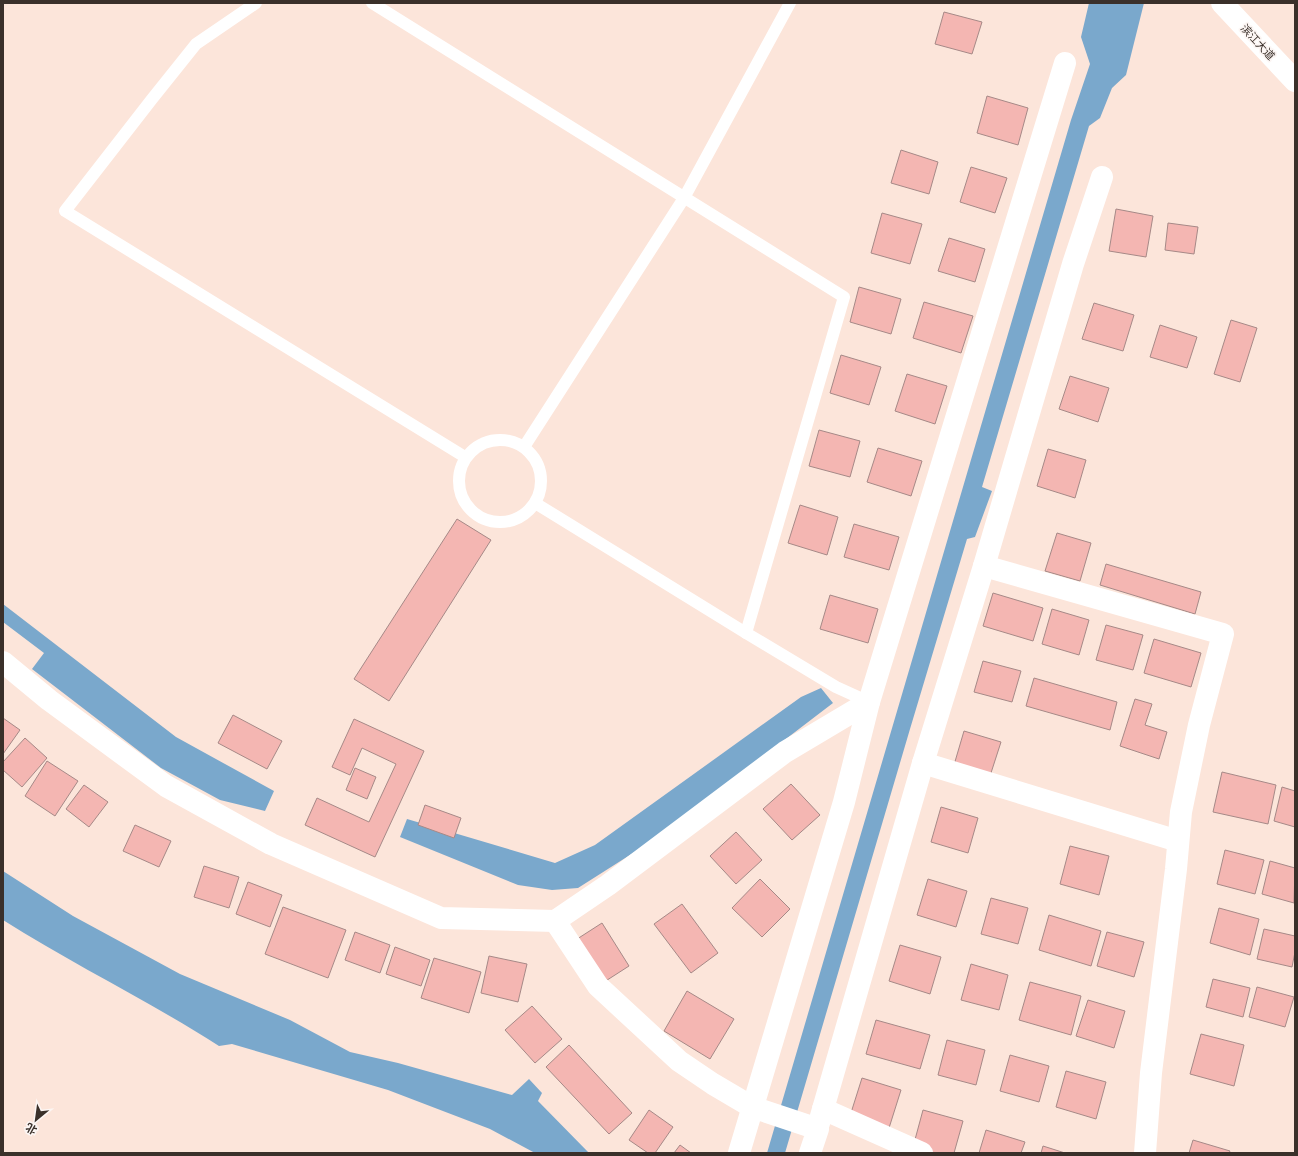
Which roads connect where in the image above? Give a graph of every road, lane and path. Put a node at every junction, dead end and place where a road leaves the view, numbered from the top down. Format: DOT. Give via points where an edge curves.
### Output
graph roads {
  1 [pos="256,3"];
  2 [pos="372,3"];
  3 [pos="790,3"];
  4 [pos="1222,3"];
  5 [pos="1065,64"];
  6 [pos="1295,81"];
  7 [pos="1102,177"];
  8 [pos="684,198"];
  9 [pos="524,447"];
  10 [pos="465,457"];
  11 [pos="535,504"];
  12 [pos="984,566"];
  13 [pos="746,633"];
  14 [pos="3,662"];
  15 [pos="869,702"];
  16 [pos="923,763"];
  17 [pos="1178,841"];
  18 [pos="555,921"];
  19 [pos="759,1109"];
  20 [pos="815,1121"];
  21 [pos="739,1153"];
  22 [pos="810,1153"];
  23 [pos="922,1153"];
  24 [pos="1145,1153"];
  1 -- 10 [label="lane" via="196,44 65,211"];
  2 -- 8 [label="lane"];
  3 -- 8 [label="lane"];
  4 -- 6 [label="main road, 滨江大道"];
  5 -- 15 [label="main road"];
  7 -- 12 [label="main road" via="1073,264"];
  8 -- 9 [label="lane"];
  8 -- 13 [label="lane" via="844,297"];
  9 -- 10 [label="lane" via="508,440 492,440 476,446"];
  9 -- 11 [label="lane" via="535,458 541,473 541,489"];
  10 -- 11 [label="lane" via="458,472 458,489 465,504 477,516 492,522 508,522 524,516"];
  11 -- 13 [label="lane"];
  12 -- 16 [label="main road"];
  12 -- 17 [label="main road" via="1223,634 1199,725 1181,812"];
  13 -- 15 [label="lane" via="836,687"];
  14 -- 18 [label="main road" via="49,700 166,786 271,844 441,918"];
  15 -- 18 [label="main road" via="785,752 608,885"];
  15 -- 19 [label="main road"];
  16 -- 17 [label="main road"];
  16 -- 20 [label="main road"];
  17 -- 24 [label="main road" via="1151,1073"];
  18 -- 19 [label="main road" via="598,986 679,1061 712,1084"];
  19 -- 20 [label="main road"];
  19 -- 21 [label="main road"];
  20 -- 22 [label="main road"];
  20 -- 23 [label="main road"];
}
